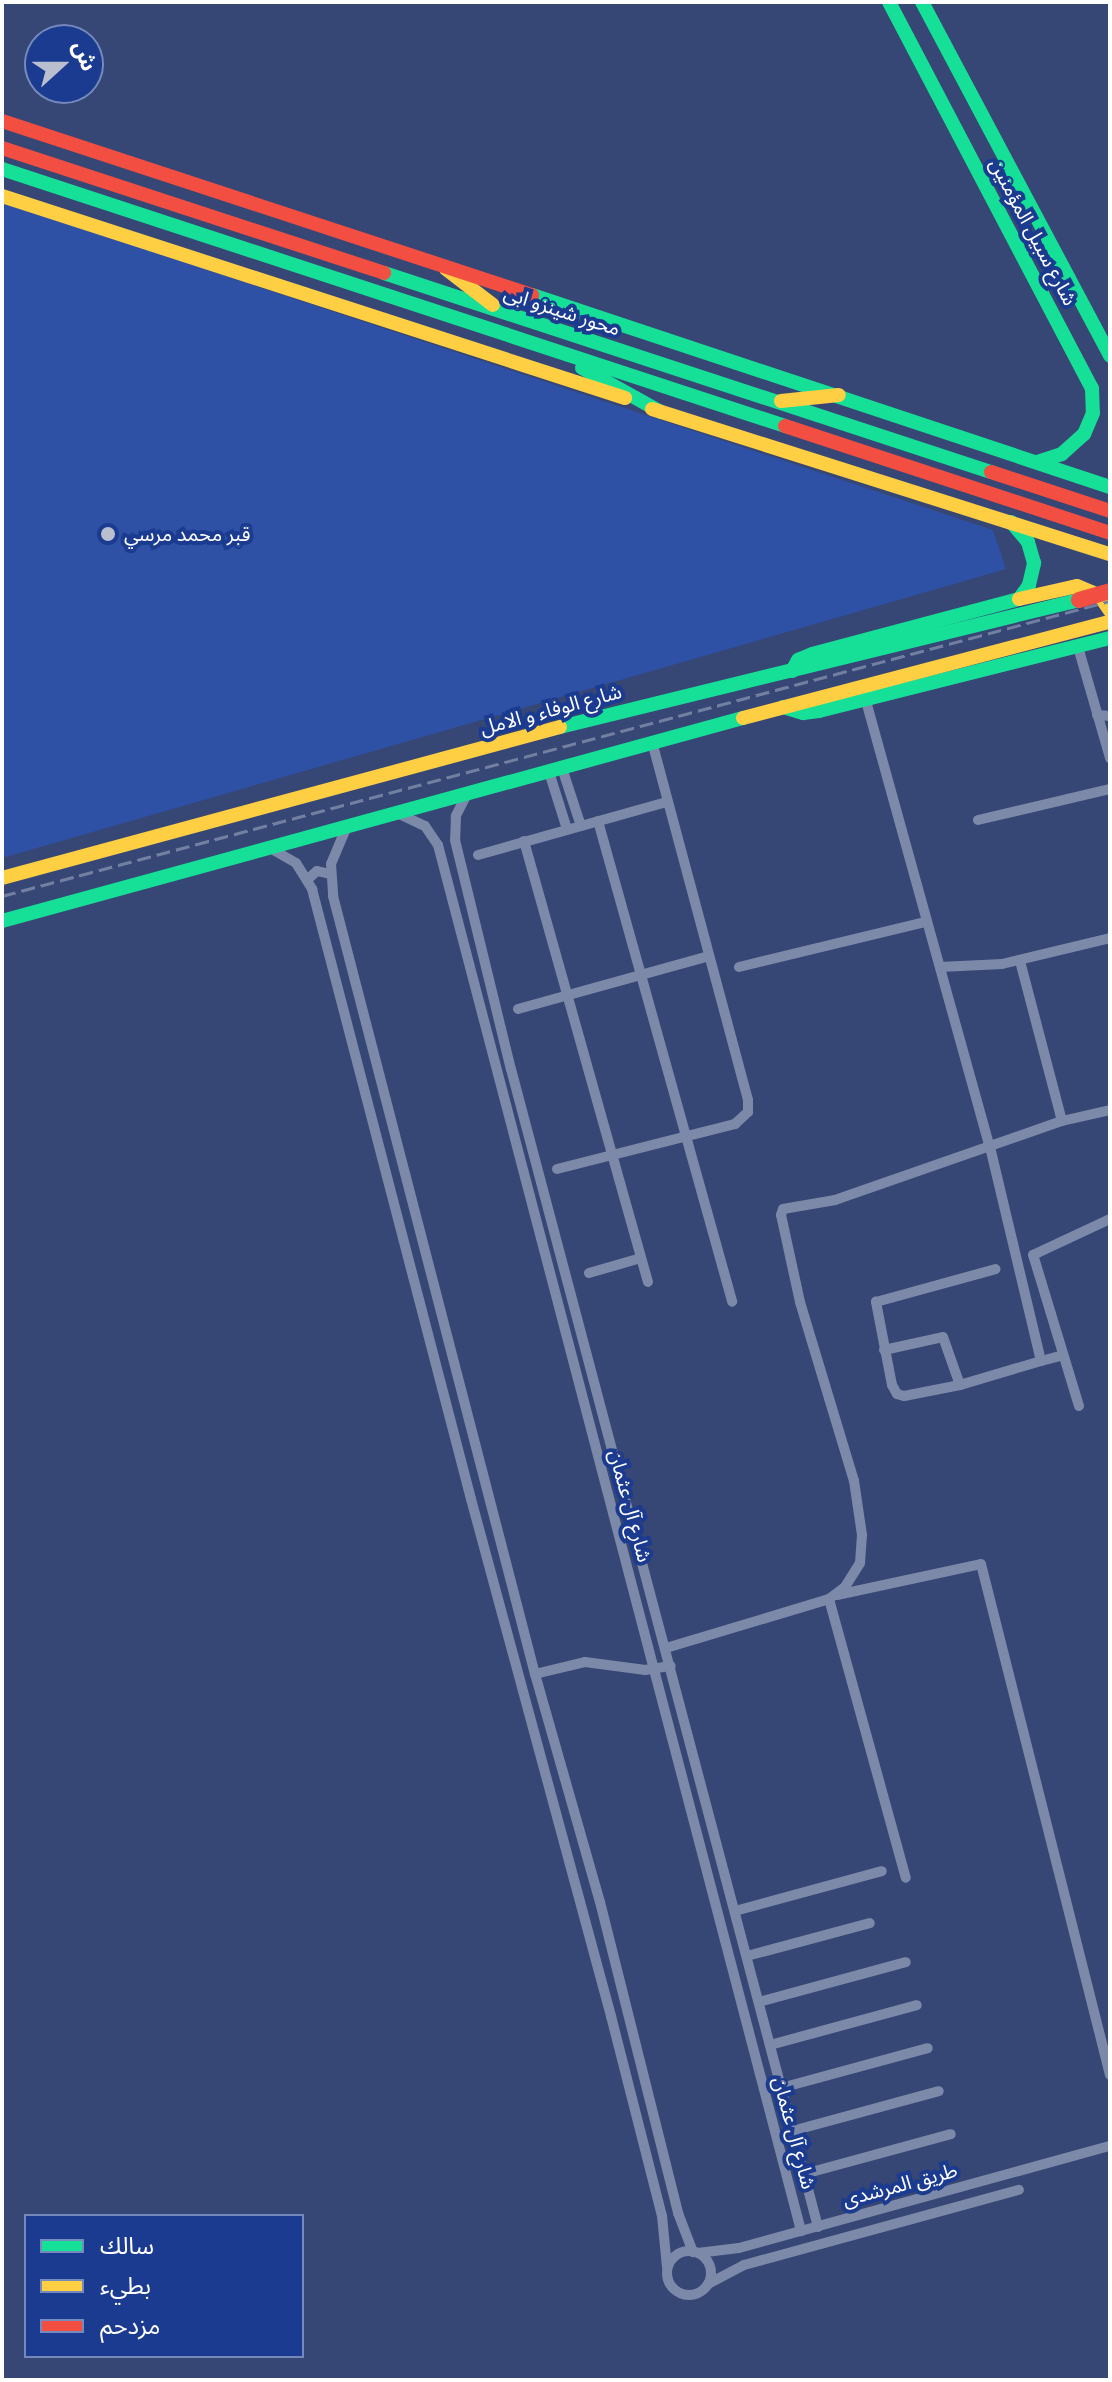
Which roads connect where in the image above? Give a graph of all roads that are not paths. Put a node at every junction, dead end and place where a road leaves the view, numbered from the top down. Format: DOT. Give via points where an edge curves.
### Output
graph roads {
  1 [pos="889,2"];
  2 [pos="922,2"];
  3 [pos="2,121"];
  4 [pos="2,148"];
  5 [pos="2,169"];
  6 [pos="2,196"];
  7 [pos="446,269"];
  8 [pos="1085,312"];
  9 [pos="503,313"];
  10 [pos="1060,325"];
  11 [pos="550,349"];
  12 [pos="1110,356"];
  13 [pos="839,395"];
  14 [pos="773,402"];
  15 [pos="661,412"];
  16 [pos="1036,462"];
  17 [pos="1110,487"];
  18 [pos="1110,511"];
  19 [pos="1011,522"];
  20 [pos="1110,533"];
  21 [pos="1110,554"];
  22 [pos="1110,591"];
  23 [pos="1019,599"];
  24 [pos="1110,611"];
  25 [pos="1110,622"];
  26 [pos="1109,637"];
  27 [pos="1078,647"];
  28 [pos="792,671"];
  29 [pos="866,701"];
  30 [pos="783,707"];
  31 [pos="1097,715"];
  32 [pos="1110,716"];
  33 [pos="653,745"];
  34 [pos="1110,758"];
  35 [pos="556,770"];
  36 [pos="1110,789"];
  37 [pos="467,793"];
  38 [pos="573,801"];
  39 [pos="667,802"];
  40 [pos="560,806"];
  41 [pos="395,812"];
  42 [pos="978,820"];
  43 [pos="598,821"];
  44 [pos="347,826"];
  45 [pos="581,826"];
  46 [pos="567,829"];
  47 [pos="455,832"];
  48 [pos="435,837"];
  49 [pos="524,841"];
  50 [pos="268,848"];
  51 [pos="478,855"];
  52 [pos="330,874"];
  53 [pos="2,878"];
  54 [pos="308,879"];
  55 [pos="2,921"];
  56 [pos="925,922"];
  57 [pos="1110,938"];
  58 [pos="709,956"];
  59 [pos="1020,961"];
  60 [pos="739,967"];
  61 [pos="940,967"];
  62 [pos="641,975"];
  63 [pos="567,996"];
  64 [pos="518,1009"];
  65 [pos="1110,1110"];
  66 [pos="1062,1121"];
  67 [pos="686,1136"];
  68 [pos="990,1147"];
  69 [pos="610,1155"];
  70 [pos="557,1169"];
  71 [pos="1110,1219"];
  72 [pos="641,1258"];
  73 [pos="996,1269"];
  74 [pos="589,1273"];
  75 [pos="648,1282"];
  76 [pos="732,1302"];
  77 [pos="884,1350"];
  78 [pos="1063,1355"];
  79 [pos="1041,1361"];
  80 [pos="960,1385"];
  81 [pos="1079,1406"];
  82 [pos="488,1495"];
  83 [pos="471,1499"];
  84 [pos="831,1597"];
  85 [pos="666,1648"];
  86 [pos="671,1666"];
  87 [pos="655,1670"];
  88 [pos="535,1674"];
  89 [pos="882,1871"];
  90 [pos="906,1878"];
  91 [pos="735,1911"];
  92 [pos="870,1923"];
  93 [pos="747,1956"];
  94 [pos="906,1962"];
  95 [pos="759,2002"];
  96 [pos="917,2005"];
  97 [pos="770,2045"];
  98 [pos="928,2048"];
  99 [pos="1110,2075"];
  100 [pos="781,2088"];
  101 [pos="939,2091"];
  102 [pos="792,2131"];
  103 [pos="951,2134"];
  104 [pos="1110,2146"];
  105 [pos="804,2174"];
  106 [pos="1019,2190"];
  107 [pos="809,2194"];
  108 [pos="792,2198"];
  109 [pos="818,2227"];
  110 [pos="801,2231"];
  111 [pos="696,2252"];
  112 [pos="667,2267"];
  113 [pos="708,2284"];
  1 -- 10 [label="main road, شارع سبيل المؤمنين"];
  2 -- 8 [label="main road, شارع سبيل المؤمنين"];
  3 -- 7 [label="main road"];
  4 -- 9 [label="main road, محور شينزو ابى"];
  5 -- 11 [label="main road, محور شينزو ابى"];
  6 -- 15 [label="main road" via="578,380"];
  7 -- 9 [label="main road"];
  7 -- 13 [label="main road"];
  8 -- 10 [label="main road"];
  8 -- 12 [label="main road, شارع سبيل المؤمنين"];
  9 -- 14 [label="main road, محور شينزو ابى"];
  10 -- 16 [label="main road, شارع سبيل المؤمنين" via="1090,380 1093,413 1084,434 1070,448"];
  11 -- 15 [label="main road"];
  11 -- 20 [label="main road, محور شينزو ابى"];
  13 -- 14 [label="main road"];
  13 -- 16 [label="main road"];
  14 -- 18 [label="main road, محور شينزو ابى"];
  15 -- 19 [label="main road"];
  16 -- 17 [label="main road"];
  19 -- 21 [label="main road"];
  19 -- 23 [label="main road" via="1028,542 1034,563"];
  22 -- 28 [label="main road, bridge"];
  23 -- 24 [label="main road, شارع الوفاء و الامل" via="1077,586 1100,596"];
  23 -- 28 [label="main road, شارع الوفاء و الامل" via="812,654 798,660"];
  25 -- 30 [label="main road"];
  26 -- 27 [label="main road"];
  27 -- 29 [label="main road"];
  27 -- 31 [label="street"];
  28 -- 53 [label="main road, شارع الوفاء و الامل"];
  29 -- 30 [label="main road" via="803,713"];
  29 -- 56 [label="street"];
  30 -- 33 [label="main road"];
  31 -- 32 [label="street"];
  31 -- 34 [label="street"];
  33 -- 35 [label="main road"];
  33 -- 39 [label="street"];
  35 -- 37 [label="main road"];
  35 -- 38 [label="street"];
  35 -- 40 [label="street"];
  36 -- 42 [label="street"];
  37 -- 41 [label="main road"];
  37 -- 47 [label="street"];
  38 -- 40 [label="street"];
  38 -- 45 [label="street"];
  39 -- 43 [label="street"];
  39 -- 58 [label="street"];
  40 -- 46 [label="street"];
  41 -- 44 [label="main road"];
  41 -- 48 [label="street" via="419,821"];
  43 -- 45 [label="street"];
  43 -- 62 [label="street"];
  44 -- 50 [label="main road"];
  44 -- 52 [label="street"];
  45 -- 46 [label="street"];
  46 -- 49 [label="street"];
  47 -- 48 [label="street" via="445,830"];
  47 -- 85 [label="street, شارع آل عثمان" via="511,1069"];
  48 -- 87 [label="street, شارع آل عثمان"];
  49 -- 51 [label="street"];
  49 -- 63 [label="street"];
  50 -- 54 [label="street" via="288,857"];
  50 -- 55 [label="main road"];
  52 -- 54 [label="street" via="320,870"];
  52 -- 82 [label="street"];
  54 -- 83 [label="street"];
  56 -- 60 [label="street"];
  56 -- 61 [label="street"];
  57 -- 59 [label="street"];
  58 -- 62 [label="street"];
  58 -- 67 [label="street" via="749,1106 735,1124"];
  59 -- 61 [label="street"];
  59 -- 66 [label="street"];
  61 -- 68 [label="street"];
  62 -- 63 [label="street"];
  62 -- 67 [label="street"];
  63 -- 64 [label="street"];
  63 -- 69 [label="street"];
  65 -- 66 [label="street"];
  66 -- 68 [label="street"];
  67 -- 69 [label="street"];
  67 -- 76 [label="street"];
  68 -- 79 [label="street"];
  68 -- 84 [label="street" via="835,1200 788,1206 782,1212 809,1336 854,1481 862,1535 854,1576"];
  69 -- 70 [label="street"];
  69 -- 72 [label="street"];
  71 -- 78 [label="street" via="1033,1255"];
  72 -- 74 [label="street"];
  72 -- 75 [label="street"];
  73 -- 77 [label="street" via="880,1299 875,1307"];
  77 -- 80 [label="street" via="897,1394"];
  77 -- 80 [label="street" via="943,1337"];
  78 -- 79 [label="street"];
  78 -- 81 [label="street"];
  79 -- 80 [label="street"];
  82 -- 83 [label="street"];
  82 -- 88 [label="street"];
  83 -- 112 [label="street" via="662,2216"];
  84 -- 85 [label="street"];
  84 -- 90 [label="street"];
  84 -- 99 [label="street" via="981,1564"];
  85 -- 86 [label="street, شارع آل عثمان"];
  86 -- 87 [label="street"];
  86 -- 91 [label="street, شارع آل عثمان"];
  87 -- 88 [label="street" via="585,1662"];
  87 -- 108 [label="street, شارع آل عثمان"];
  88 -- 111 [label="street" via="600,1902 678,2213"];
  89 -- 91 [label="street"];
  91 -- 93 [label="street, شارع آل عثمان"];
  92 -- 93 [label="street"];
  93 -- 95 [label="street, شارع آل عثمان"];
  94 -- 95 [label="street"];
  95 -- 97 [label="street, شارع آل عثمان"];
  96 -- 97 [label="street"];
  97 -- 100 [label="street, شارع آل عثمان"];
  98 -- 100 [label="street"];
  100 -- 102 [label="street, شارع آل عثمان"];
  101 -- 102 [label="street"];
  102 -- 105 [label="street, شارع آل عثمان"];
  103 -- 105 [label="street"];
  104 -- 109 [label="street, طريق المرشدى"];
  105 -- 107 [label="street, شارع آل عثمان"];
  106 -- 113 [label="street, طريق المرشدى" via="744,2265"];
  107 -- 108 [label="street" via="803,2202"];
  107 -- 109 [label="street, شارع آل عثمان"];
  108 -- 110 [label="street, شارع آل عثمان"];
  109 -- 110 [label="street, طريق المرشدى"];
  110 -- 111 [label="street, طريق المرشدى" via="725,2251"];
  111 -- 112 [label="street" via="677,2254"];
  111 -- 113 [label="street" via="709,2264"];
  112 -- 113 [label="street" via="677,2293 695,2295"];
}
